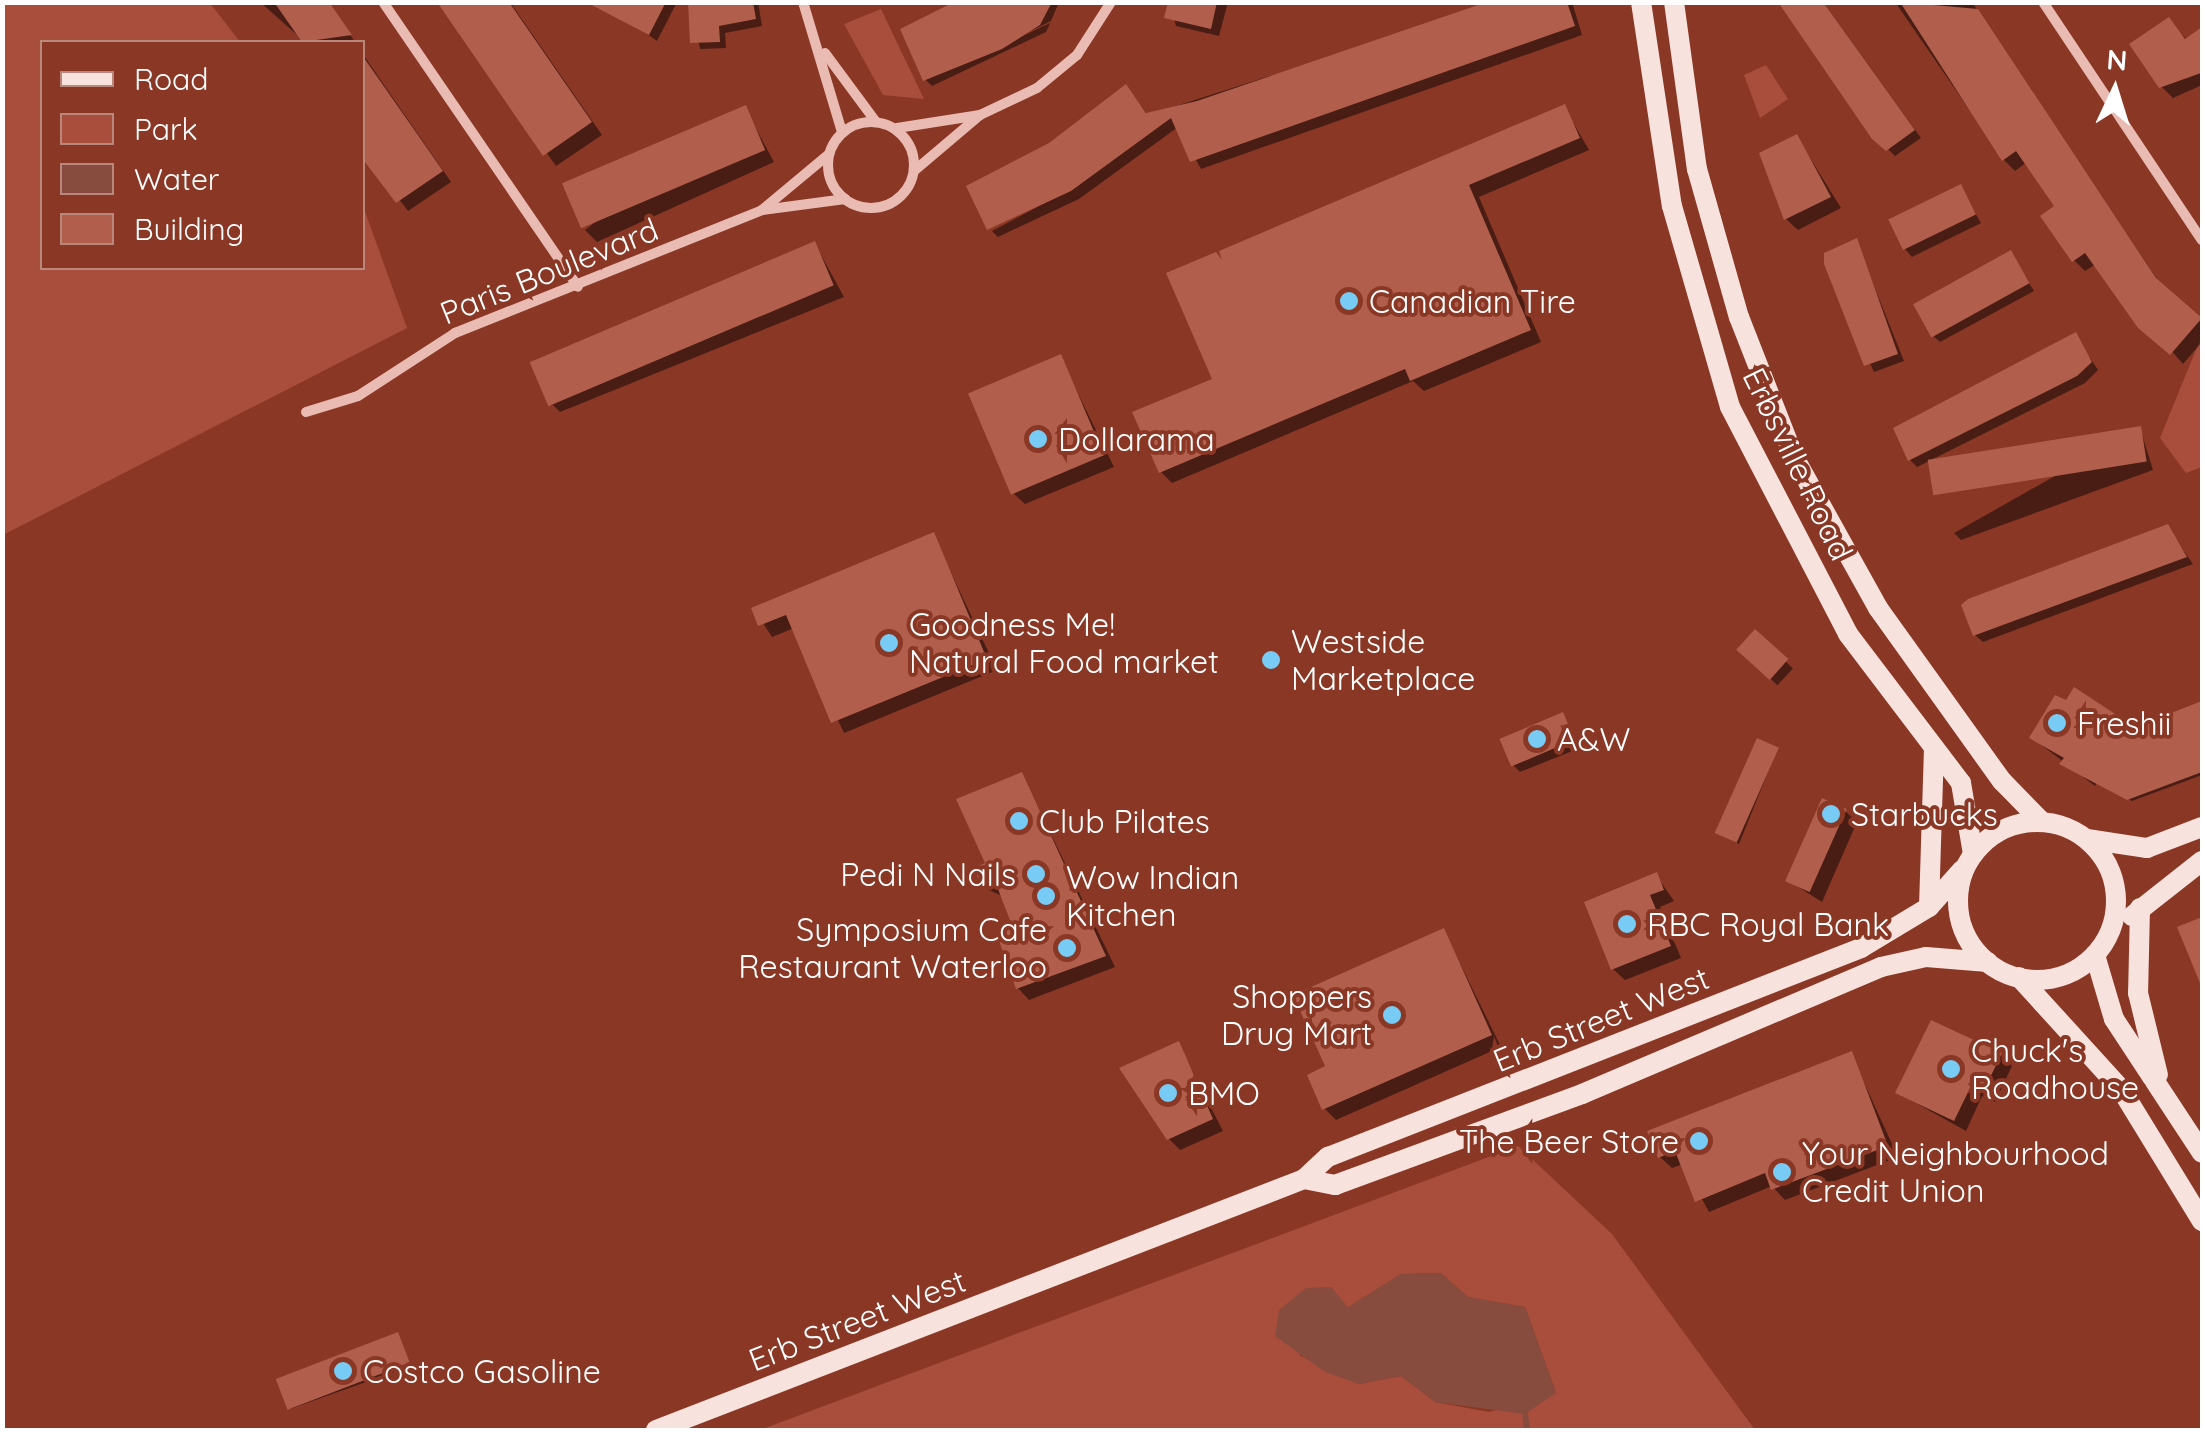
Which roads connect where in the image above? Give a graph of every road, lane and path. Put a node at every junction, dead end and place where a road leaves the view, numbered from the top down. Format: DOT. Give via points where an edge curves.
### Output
graph roads {
  1 [pos="383,2"];
  2 [pos="803,2"];
  3 [pos="1111,2"];
  4 [pos="1641,2"];
  5 [pos="1674,2"];
  6 [pos="2044,2"];
  7 [pos="825,52"];
  8 [pos="980,115"];
  9 [pos="876,122"];
  10 [pos="894,128"];
  11 [pos="842,132"];
  12 [pos="829,154"];
  13 [pos="914,172"];
  14 [pos="845,199"];
  15 [pos="762,210"];
  16 [pos="2202,240"];
  17 [pos="578,287"];
  18 [pos="306,412"];
  19 [pos="1934,748"];
  20 [pos="2042,822"];
  21 [pos="2202,827"];
  22 [pos="2087,839"];
  23 [pos="1968,862"];
  24 [pos="2202,862"];
  25 [pos="1929,906"];
  26 [pos="2140,908"];
  27 [pos="2100,948"];
  28 [pos="1988,962"];
  29 [pos="2020,977"];
  30 [pos="2164,1096"];
  31 [pos="2202,1152"];
  32 [pos="1304,1179"];
  33 [pos="2202,1221"];
  34 [pos="656,1430"];
  1 -- 17 [label="street"];
  2 -- 7 [label="street"];
  3 -- 8 [label="street" via="1052,78"];
  4 -- 19 [label="main road, Erbsville Road" via="1672,206 1730,407 1848,634"];
  5 -- 20 [label="main road, Erbsville Road" via="1698,169 1739,317 1794,457 1878,608 2009,790"];
  6 -- 16 [label="street"];
  7 -- 9 [label="street"];
  7 -- 11 [label="street"];
  8 -- 10 [label="street"];
  8 -- 13 [label="street"];
  9 -- 10 [label="street"];
  9 -- 11 [label="street"];
  10 -- 13 [label="street" via="909,144"];
  11 -- 12 [label="street"];
  12 -- 14 [label="street" via="830,179"];
  12 -- 15 [label="street, Paris Boulevard"];
  13 -- 14 [label="street" via="890,203"];
  14 -- 15 [label="street, Paris Boulevard"];
  15 -- 17 [label="street, Paris Boulevard"];
  17 -- 18 [label="street, Paris Boulevard" via="455,333 358,396"];
  19 -- 23 [label="main road, Erbsville Road" via="1961,783"];
  19 -- 25 [label="main road"];
  20 -- 22 [label="main road"];
  20 -- 23 [label="main road" via="2010,827"];
  21 -- 22 [label="main road" via="2147,848"];
  22 -- 27 [label="main road" via="2116,894"];
  23 -- 25 [label="main road, Erb Street West"];
  23 -- 28 [label="main road" via="1962,923"];
  24 -- 26 [label="main road"];
  25 -- 32 [label="main road, Erb Street West" via="1860,948 1328,1156"];
  26 -- 27 [label="main road"];
  26 -- 30 [label="main road" via="2138,993"];
  27 -- 29 [label="main road" via="2056,977"];
  27 -- 30 [label="main road" via="2114,1019"];
  28 -- 29 [label="main road"];
  28 -- 32 [label="main road, Erb Street West" via="1926,957 1881,967 1582,1094 1335,1185"];
  29 -- 33 [label="main road" via="2121,1090"];
  30 -- 31 [label="main road"];
  32 -- 34 [label="main road, Erb Street West"];
}
